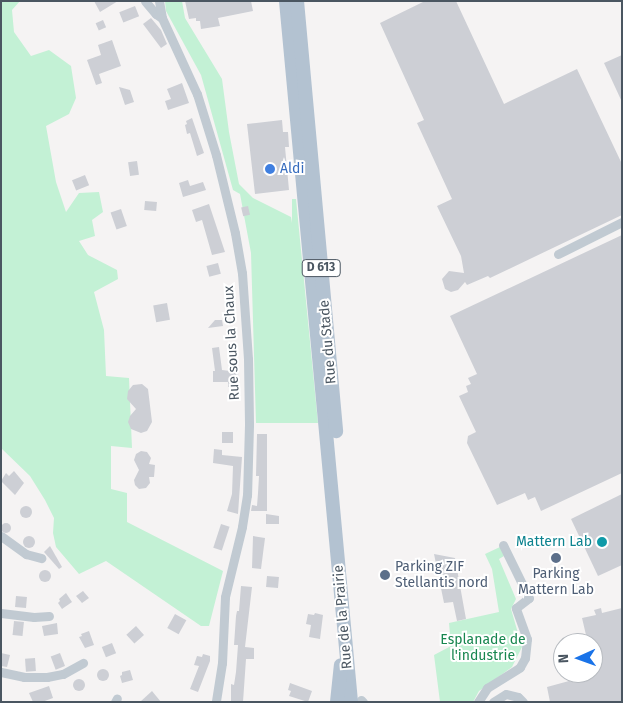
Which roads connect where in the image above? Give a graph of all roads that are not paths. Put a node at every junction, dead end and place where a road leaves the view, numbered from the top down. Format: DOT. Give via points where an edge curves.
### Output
graph roads {
  1 [pos="145,1"];
  2 [pos="159,1"];
  3 [pos="286,1"];
  4 [pos="297,1"];
  5 [pos="162,18"];
  6 [pos="622,222"];
  7 [pos="558,254"];
  8 [pos="340,533"];
  9 [pos="1,536"];
  10 [pos="504,545"];
  11 [pos="41,558"];
  12 [pos="1,613"];
  13 [pos="49,616"];
  14 [pos="344,624"];
  15 [pos="84,664"];
  16 [pos="1,672"];
  17 [pos="359,701"];
  18 [pos="216,702"];
  19 [pos="336,702"];
  20 [pos="478,702"];
  21 [pos="493,702"];
  22 [pos="523,702"];
  1 -- 5 [label="street, Rue sous la Chaux"];
  2 -- 5 [label="street"];
  3 -- 8 [label="main road, Rue du Stade / D 613"];
  4 -- 8 [label="main road, Rue du Stade / D 613"];
  5 -- 18 [label="street, Rue sous la Chaux" via="194,87 216,155 242,273 248,359 247,495 225,597 222,663"];
  6 -- 7 [label="street"];
  8 -- 14 [label="main road, Rue de la Prairie / D 613"];
  8 -- 17 [label="main road, Rue de la Prairie / D 613"];
  9 -- 11 [label="street" via="26,554"];
  10 -- 20 [label="street" via="529,598 516,608 527,639 525,658 520,667 487,688"];
  12 -- 13 [label="street"];
  14 -- 17 [label="main road, Rue de la Prairie / D 613"];
  14 -- 19 [label="main road"];
  15 -- 16 [label="street" via="50,677 24,677"];
  21 -- 22 [label="street" via="506,694"];
}
